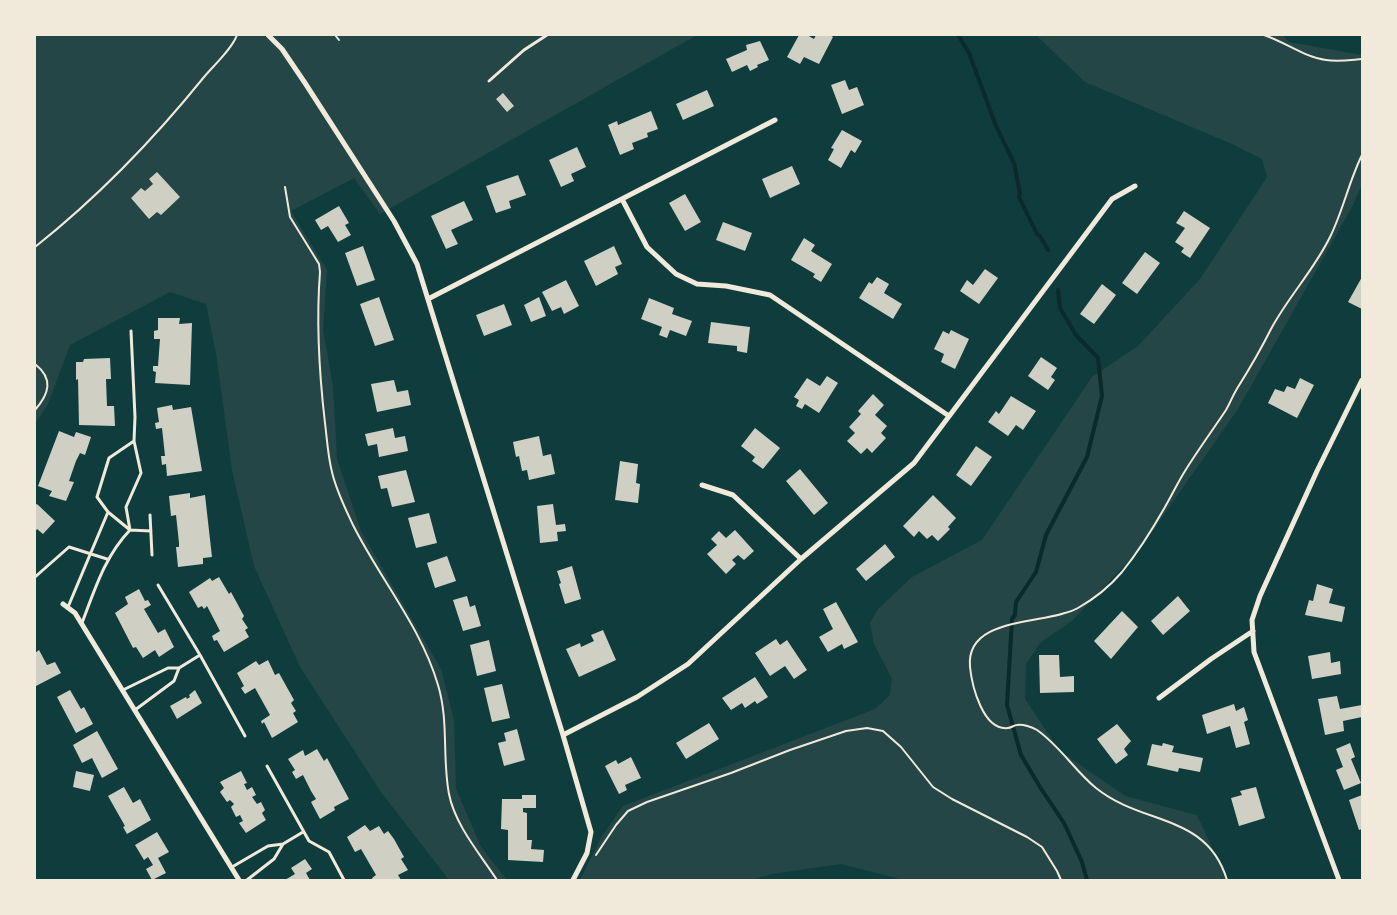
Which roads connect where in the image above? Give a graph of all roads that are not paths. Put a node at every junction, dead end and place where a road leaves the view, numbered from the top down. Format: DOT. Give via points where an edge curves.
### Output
graph roads {
  1 [pos="268,35"];
  2 [pos="547,35"];
  3 [pos="489,81"];
  4 [pos="775,120"];
  5 [pos="1135,186"];
  6 [pos="622,199"];
  7 [pos="428,299"];
  8 [pos="131,332"];
  9 [pos="1362,380"];
  10 [pos="949,416"];
  11 [pos="134,441"];
  12 [pos="702,485"];
  13 [pos="108,512"];
  14 [pos="150,515"];
  15 [pos="130,530"];
  16 [pos="151,531"];
  17 [pos="91,554"];
  18 [pos="152,555"];
  19 [pos="108,559"];
  20 [pos="801,559"];
  21 [pos="35,577"];
  22 [pos="158,585"];
  23 [pos="66,606"];
  24 [pos="81,623"];
  25 [pos="1253,631"];
  26 [pos="200,655"];
  27 [pos="179,668"];
  28 [pos="123,690"];
  29 [pos="1159,698"];
  30 [pos="135,710"];
  31 [pos="564,735"];
  32 [pos="245,736"];
  33 [pos="267,766"];
  34 [pos="303,832"];
  35 [pos="283,844"];
  36 [pos="231,868"];
  37 [pos="239,880"];
  38 [pos="247,880"];
  39 [pos="344,880"];
  40 [pos="573,880"];
  41 [pos="1339,880"];
  1 -- 7 [label="street" via="282,49 394,221 417,264"];
  2 -- 3 [label="lane" via="524,50"];
  4 -- 6 [label="street"];
  5 -- 10 [label="street" via="1112,199"];
  6 -- 7 [label="street"];
  6 -- 10 [label="street" via="647,247 676,274 697,284 770,294"];
  7 -- 31 [label="street"];
  8 -- 11 [label="lane"];
  9 -- 25 [label="street" via="1260,596 1252,620"];
  10 -- 20 [label="street" via="914,463"];
  11 -- 13 [label="lane" via="109,458 97,497"];
  11 -- 15 [label="lane" via="141,473 126,507"];
  12 -- 20 [label="street" via="733,495"];
  13 -- 15 [label="lane"];
  13 -- 17 [label="lane"];
  14 -- 16 [label="lane"];
  15 -- 16 [label="lane"];
  15 -- 19 [label="lane"];
  16 -- 18 [label="lane"];
  17 -- 19 [label="lane"];
  17 -- 21 [label="lane" via="69,547"];
  17 -- 23 [label="lane"];
  19 -- 24 [label="lane"];
  20 -- 31 [label="street" via="688,664 637,697"];
  22 -- 26 [label="lane"];
  23 -- 24 [label="street"];
  24 -- 28 [label="street"];
  25 -- 29 [label="street"];
  25 -- 41 [label="street" via="1254,652"];
  26 -- 27 [label="lane"];
  26 -- 32 [label="lane"];
  27 -- 28 [label="lane" via="168,668"];
  27 -- 30 [label="lane" via="174,681"];
  28 -- 30 [label="street"];
  30 -- 36 [label="street"];
  31 -- 40 [label="street" via="591,832 587,853"];
  33 -- 34 [label="lane"];
  34 -- 35 [label="lane"];
  34 -- 39 [label="lane" via="309,841 328,852"];
  35 -- 36 [label="lane" via="268,846"];
  35 -- 38 [label="lane" via="274,860"];
  36 -- 37 [label="street"];
}
